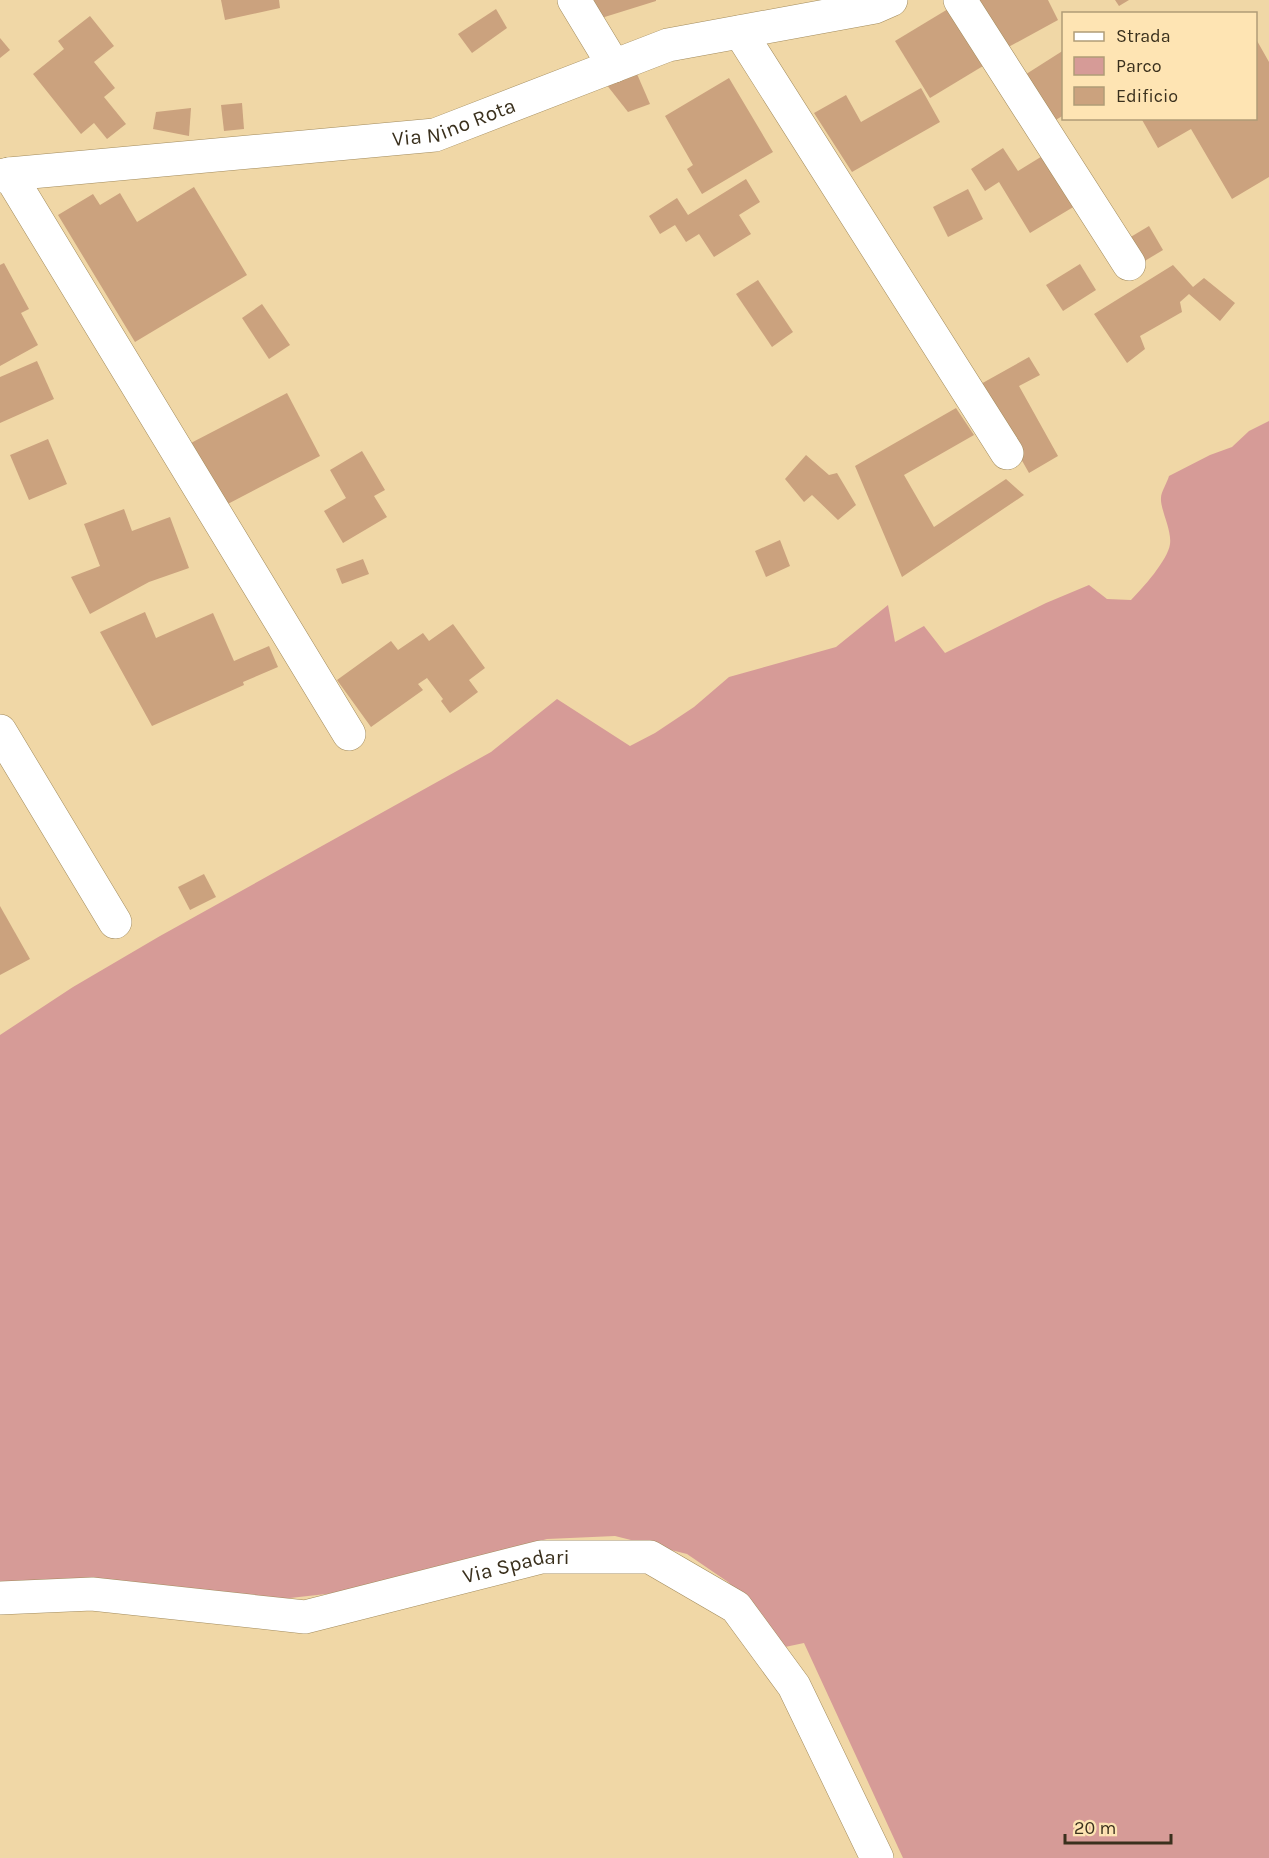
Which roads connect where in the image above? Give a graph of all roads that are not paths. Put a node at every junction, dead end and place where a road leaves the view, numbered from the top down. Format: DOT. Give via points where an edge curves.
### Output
graph roads {
  1 [pos="574,0"];
  2 [pos="891,0"];
  3 [pos="960,0"];
  4 [pos="740,32"];
  5 [pos="614,66"];
  6 [pos="5,175"];
  7 [pos="1129,264"];
  8 [pos="1007,453"];
  9 [pos="0,730"];
  10 [pos="349,734"];
  11 [pos="114,922"];
  12 [pos="0,1598"];
  13 [pos="877,1858"];
  1 -- 5 [label="street"];
  2 -- 4 [label="street, Via Nino Rota" via="875,7"];
  3 -- 7 [label="street"];
  4 -- 5 [label="street, Via Nino Rota" via="668,45"];
  4 -- 8 [label="street"];
  5 -- 6 [label="street, Via Nino Rota" via="435,135"];
  6 -- 10 [label="street"];
  9 -- 11 [label="street"];
  12 -- 13 [label="street, Via Spadari" via="92,1594 305,1617 541,1557 650,1557 736,1607 794,1686"];
}
